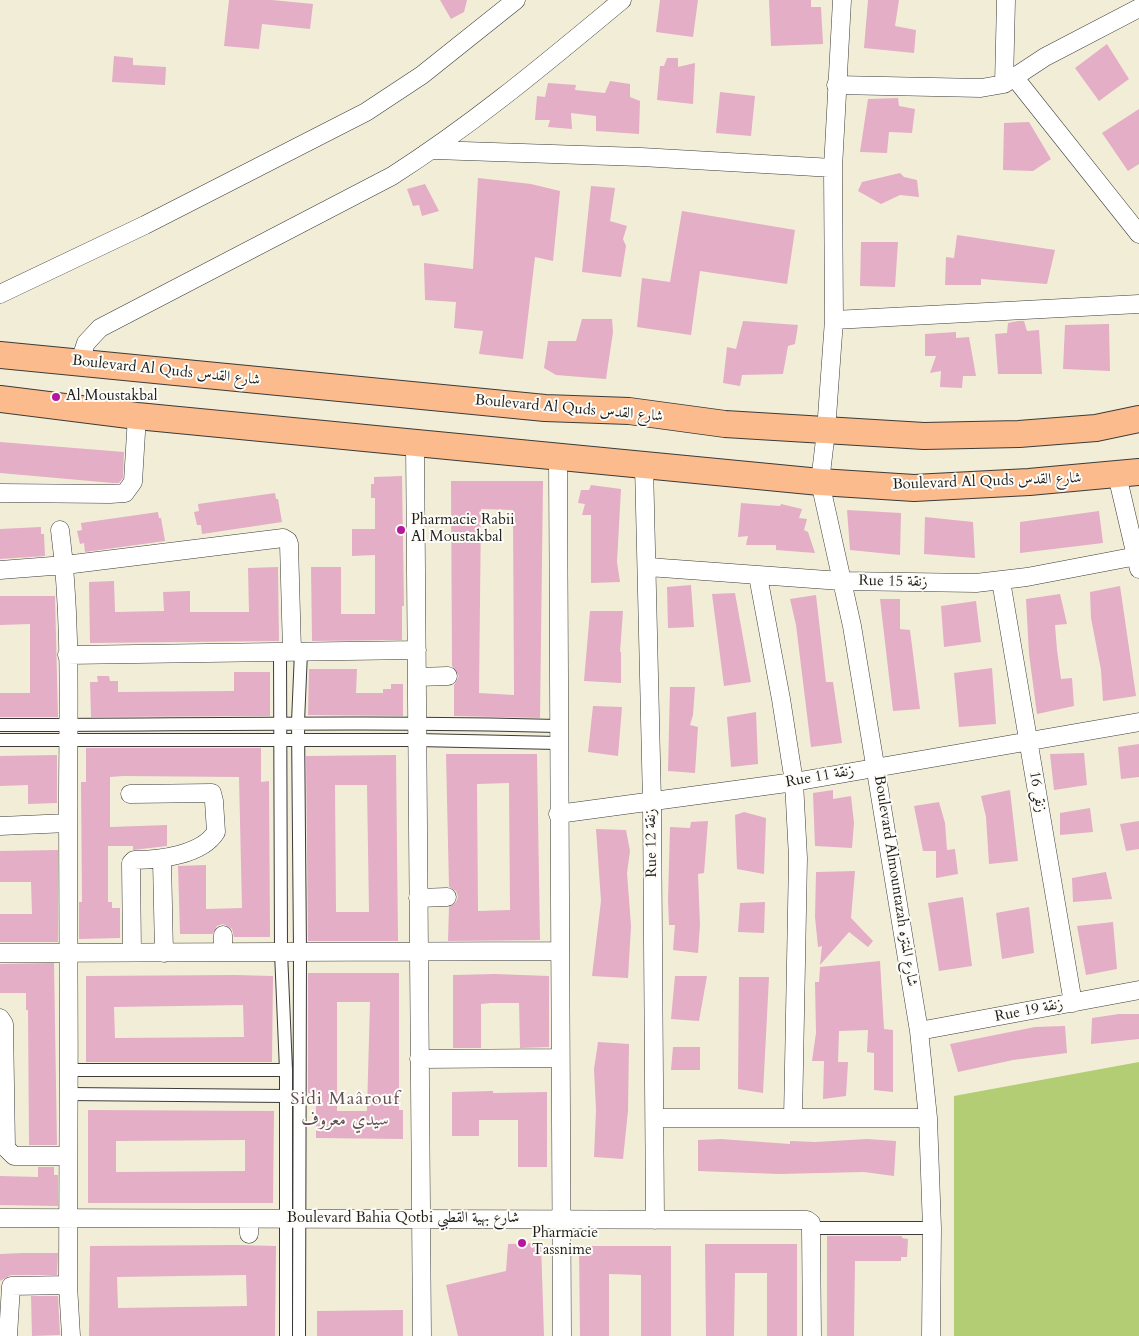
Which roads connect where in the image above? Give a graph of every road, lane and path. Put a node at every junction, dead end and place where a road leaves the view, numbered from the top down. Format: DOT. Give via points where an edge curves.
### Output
graph roads {
  1 [pos="516,0"];
  2 [pos="622,0"];
  3 [pos="842,0"];
  4 [pos="1006,0"];
  5 [pos="1139,8"];
  6 [pos="1009,81"];
  7 [pos="836,85"];
  8 [pos="434,150"];
  9 [pos="833,168"];
  10 [pos="1139,234"];
  11 [pos="0,294"];
  12 [pos="1139,304"];
  13 [pos="834,320"];
  14 [pos="0,355"];
  15 [pos="80,361"];
  16 [pos="0,399"];
  17 [pos="136,416"];
  18 [pos="1139,420"];
  19 [pos="826,430"];
  20 [pos="415,443"];
  21 [pos="558,457"];
  22 [pos="644,465"];
  23 [pos="1128,474"];
  24 [pos="820,482"];
  25 [pos="0,493"];
  26 [pos="60,530"];
  27 [pos="1138,562"];
  28 [pos="65,565"];
  29 [pos="648,568"];
  30 [pos="0,570"];
  31 [pos="758,576"];
  32 [pos="841,581"];
  33 [pos="1001,581"];
  34 [pos="417,650"];
  35 [pos="291,652"];
  36 [pos="67,655"];
  37 [pos="448,676"];
  38 [pos="417,677"];
  39 [pos="281,722"];
  40 [pos="298,722"];
  41 [pos="417,722"];
  42 [pos="1139,722"];
  43 [pos="0,725"];
  44 [pos="68,733"];
  45 [pos="557,734"];
  46 [pos="282,739"];
  47 [pos="298,739"];
  48 [pos="0,740"];
  49 [pos="417,740"];
  50 [pos="1028,741"];
  51 [pos="876,767"];
  52 [pos="794,782"];
  53 [pos="130,794"];
  54 [pos="652,802"];
  55 [pos="558,814"];
  56 [pos="68,823"];
  57 [pos="0,826"];
  58 [pos="162,860"];
  59 [pos="448,897"];
  60 [pos="418,898"];
  61 [pos="223,935"];
  62 [pos="559,951"];
  63 [pos="132,952"];
  64 [pos="223,952"];
  65 [pos="281,952"];
  66 [pos="300,952"];
  67 [pos="418,952"];
  68 [pos="0,953"];
  69 [pos="69,953"];
  70 [pos="164,953"];
  71 [pos="1139,990"];
  72 [pos="1073,1003"];
  73 [pos="0,1018"];
  74 [pos="919,1031"];
  75 [pos="560,1058"];
  76 [pos="419,1059"];
  77 [pos="68,1070"];
  78 [pos="286,1070"];
  79 [pos="68,1094"];
  80 [pos="286,1096"];
  81 [pos="655,1118"];
  82 [pos="793,1118"];
  83 [pos="928,1118"];
  84 [pos="68,1156"];
  85 [pos="0,1218"];
  86 [pos="68,1218"];
  87 [pos="292,1219"];
  88 [pos="420,1219"];
  89 [pos="561,1219"];
  90 [pos="644,1224"];
  91 [pos="808,1224"];
  92 [pos="932,1228"];
  93 [pos="68,1285"];
  94 [pos="8,1336"];
  95 [pos="71,1336"];
  96 [pos="286,1336"];
  97 [pos="299,1336"];
  98 [pos="422,1336"];
  99 [pos="562,1336"];
  100 [pos="812,1336"];
  101 [pos="931,1336"];
  1 -- 11 [label="street" via="422,75 366,112 145,225"];
  2 -- 8 [label="street" via="491,109"];
  3 -- 7 [label="street, Boulevard Almountazah شارع المنتزه"];
  4 -- 6 [label="street"];
  5 -- 6 [label="street" via="1045,57"];
  6 -- 7 [label="street" via="981,88"];
  6 -- 10 [label="street"];
  7 -- 9 [label="street, Boulevard Almountazah شارع المنتزه"];
  8 -- 9 [label="street"];
  8 -- 15 [label="street" via="392,176 100,328 86,343"];
  9 -- 13 [label="street, Boulevard Almountazah شارع المنتزه"];
  12 -- 13 [label="street"];
  13 -- 19 [label="street, Boulevard Almountazah شارع المنتزه"];
  14 -- 15 [label="main road, Boulevard Al Quds شارع القدس"];
  15 -- 19 [label="main road, Boulevard Al Quds شارع القدس" via="544,408 629,411 725,424"];
  16 -- 17 [label="main road, Boulevard Al Quds شارع القدس"];
  17 -- 20 [label="main road, Boulevard Al Quds شارع القدس"];
  17 -- 25 [label="street" via="134,482 125,493"];
  18 -- 19 [label="main road, Boulevard Al Quds شارع القدس" via="1096,428 1018,434 924,436"];
  19 -- 24 [label="street, Boulevard Almountazah شارع المنتزه"];
  20 -- 21 [label="main road, Boulevard Al Quds شارع القدس"];
  20 -- 34 [label="street"];
  21 -- 22 [label="main road, Boulevard Al Quds شارع القدس"];
  21 -- 45 [label="street"];
  22 -- 24 [label="main road, Boulevard Al Quds شارع القدس"];
  22 -- 29 [label="street, Rue 12 زنقة"];
  23 -- 24 [label="main road, Boulevard Al Quds شارع القدس" via="914,488"];
  23 -- 27 [label="street"];
  24 -- 32 [label="street, Boulevard Almountazah شارع المنتزه"];
  26 -- 28 [label="street"];
  27 -- 33 [label="street, Rue 15 زنقة"];
  28 -- 30 [label="street"];
  28 -- 35 [label="street" via="286,539 289,544"];
  28 -- 36 [label="street"];
  29 -- 31 [label="street, Rue 15 زنقة"];
  29 -- 54 [label="street, Rue 12 زنقة"];
  31 -- 32 [label="street, Rue 15 زنقة"];
  31 -- 52 [label="street"];
  32 -- 33 [label="street, Rue 15 زنقة"];
  32 -- 51 [label="street, Boulevard Almountazah شارع المنتزه"];
  33 -- 50 [label="street, زنقى 16"];
  34 -- 35 [label="street"];
  34 -- 38 [label="street"];
  35 -- 36 [label="street"];
  35 -- 39 [label="street"];
  35 -- 40 [label="street"];
  36 -- 44 [label="street"];
  37 -- 38 [label="street"];
  38 -- 41 [label="street"];
  39 -- 40 [label="street"];
  39 -- 44 [label="street"];
  39 -- 46 [label="street"];
  40 -- 41 [label="street"];
  40 -- 47 [label="street"];
  41 -- 45 [label="street"];
  41 -- 49 [label="street"];
  42 -- 50 [label="street, Rue 11 زنقة"];
  43 -- 44 [label="street"];
  44 -- 46 [label="street"];
  44 -- 48 [label="street"];
  44 -- 56 [label="street"];
  45 -- 49 [label="street"];
  45 -- 55 [label="street"];
  46 -- 47 [label="street"];
  46 -- 65 [label="street"];
  47 -- 49 [label="street"];
  47 -- 66 [label="street"];
  49 -- 60 [label="street"];
  50 -- 51 [label="street, Rue 11 زنقة"];
  50 -- 72 [label="street, زنقى 16"];
  51 -- 52 [label="street, Rue 11 زنقة"];
  51 -- 74 [label="street, Boulevard Almountazah شارع المنتزه"];
  52 -- 54 [label="street, Rue 11 زنقة"];
  52 -- 82 [label="street" via="798,858"];
  53 -- 58 [label="street" via="208,791 214,796 216,832 212,839 207,844"];
  54 -- 55 [label="street, Rue 11 زنقة"];
  54 -- 81 [label="street, Rue 12 زنقة"];
  55 -- 62 [label="street"];
  56 -- 57 [label="street"];
  56 -- 69 [label="street"];
  58 -- 63 [label="street" via="134,860 131,863"];
  58 -- 70 [label="street"];
  59 -- 60 [label="street"];
  60 -- 67 [label="street"];
  61 -- 64 [label="street"];
  62 -- 67 [label="street"];
  62 -- 75 [label="street"];
  63 -- 69 [label="street"];
  63 -- 70 [label="street"];
  64 -- 65 [label="street"];
  64 -- 70 [label="street"];
  65 -- 66 [label="street"];
  65 -- 78 [label="street"];
  66 -- 67 [label="street" via="353,945"];
  66 -- 87 [label="street"];
  67 -- 76 [label="street"];
  68 -- 69 [label="street"];
  69 -- 77 [label="street"];
  71 -- 72 [label="street, Rue 19 زنقة"];
  72 -- 74 [label="street, Rue 19 زنقة"];
  73 -- 84 [label="street" via="4,1024 6,1148 14,1156"];
  74 -- 83 [label="street, Boulevard Almountazah شارع المنتزه"];
  75 -- 76 [label="street"];
  75 -- 89 [label="street"];
  76 -- 88 [label="street"];
  77 -- 78 [label="street"];
  77 -- 79 [label="street"];
  78 -- 80 [label="street"];
  79 -- 80 [label="street"];
  79 -- 84 [label="street"];
  80 -- 87 [label="street"];
  81 -- 82 [label="street"];
  81 -- 90 [label="street, Rue 12 زنقة"];
  82 -- 83 [label="street"];
  83 -- 92 [label="street, Boulevard Almountazah شارع المنتزه"];
  84 -- 86 [label="street"];
  85 -- 86 [label="street, Boulevard Bahia Qotbi شارع بهية القطبي"];
  86 -- 87 [label="street, Boulevard Bahia Qotbi شارع بهية القطبي" via="249,1226"];
  86 -- 93 [label="street"];
  87 -- 88 [label="street, Boulevard Bahia Qotbi شارع بهية القطبي"];
  87 -- 96 [label="street"];
  87 -- 97 [label="street"];
  88 -- 89 [label="street, Boulevard Bahia Qotbi شارع بهية القطبي"];
  88 -- 98 [label="street"];
  89 -- 90 [label="street, Boulevard Bahia Qotbi شارع بهية القطبي"];
  89 -- 99 [label="street"];
  90 -- 91 [label="street, Boulevard Bahia Qotbi شارع بهية القطبي"];
  91 -- 92 [label="street"];
  91 -- 100 [label="street"];
  92 -- 101 [label="street, Boulevard Almountazah شارع المنتزه"];
  93 -- 94 [label="street" via="11,1286"];
  93 -- 95 [label="street"];
}
